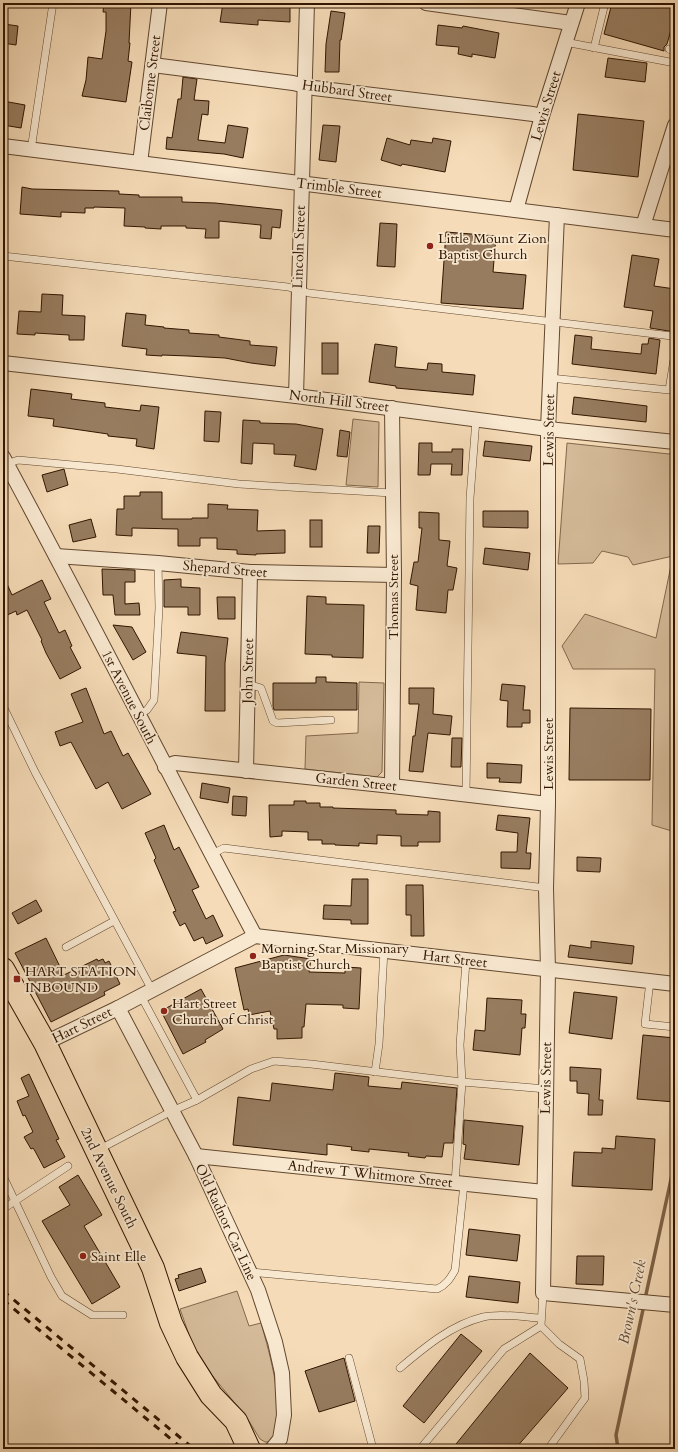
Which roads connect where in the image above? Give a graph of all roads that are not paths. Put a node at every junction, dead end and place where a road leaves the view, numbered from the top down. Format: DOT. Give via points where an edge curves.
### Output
graph roads {
  1 [pos="53,3"];
  2 [pos="160,3"];
  3 [pos="307,3"];
  4 [pos="426,3"];
  5 [pos="578,3"];
  6 [pos="605,3"];
  7 [pos="444,4"];
  8 [pos="504,8"];
  9 [pos="571,23"];
  10 [pos="565,42"];
  11 [pos="594,48"];
  12 [pos="675,63"];
  13 [pos="153,65"];
  14 [pos="304,86"];
  15 [pos="542,116"];
  16 [pos="675,124"];
  17 [pos="3,146"];
  18 [pos="31,150"];
  19 [pos="140,163"];
  20 [pos="302,183"];
  21 [pos="516,210"];
  22 [pos="557,215"];
  23 [pos="643,226"];
  24 [pos="675,230"];
  25 [pos="3,256"];
  26 [pos="298,290"];
  27 [pos="552,321"];
  28 [pos="675,340"];
  29 [pos="675,353"];
  30 [pos="3,364"];
  31 [pos="550,378"];
  32 [pos="296,396"];
  33 [pos="392,408"];
  34 [pos="476,419"];
  35 [pos="548,429"];
  36 [pos="675,442"];
  37 [pos="5,461"];
  38 [pos="392,493"];
  39 [pos="56,556"];
  40 [pos="158,563"];
  41 [pos="250,572"];
  42 [pos="394,576"];
  43 [pos="248,684"];
  44 [pos="3,706"];
  45 [pos="138,715"];
  46 [pos="331,720"];
  47 [pos="165,767"];
  48 [pos="246,771"];
  49 [pos="392,786"];
  50 [pos="466,795"];
  51 [pos="548,804"];
  52 [pos="212,854"];
  53 [pos="546,888"];
  54 [pos="114,921"];
  55 [pos="255,936"];
  56 [pos="66,946"];
  57 [pos="384,950"];
  58 [pos="466,961"];
  59 [pos="3,968"];
  60 [pos="548,970"];
  61 [pos="650,981"];
  62 [pos="675,984"];
  63 [pos="146,993"];
  64 [pos="118,1008"];
  65 [pos="675,1027"];
  66 [pos="45,1043"];
  67 [pos="375,1072"];
  68 [pos="462,1082"];
  69 [pos="546,1089"];
  70 [pos="197,1100"];
  71 [pos="172,1111"];
  72 [pos="96,1151"];
  73 [pos="196,1156"];
  74 [pos="68,1166"];
  75 [pos="3,1176"];
  76 [pos="459,1183"];
  77 [pos="544,1192"];
  78 [pos="15,1202"];
  79 [pos="3,1209"];
  80 [pos="250,1272"];
  81 [pos="543,1293"];
  82 [pos="669,1304"];
  83 [pos="123,1315"];
  84 [pos="542,1318"];
  85 [pos="541,1326"];
  86 [pos="348,1358"];
  87 [pos="400,1368"];
  88 [pos="249,1449"];
  89 [pos="272,1449"];
  90 [pos="374,1449"];
  91 [pos="420,1449"];
  92 [pos="548,1449"];
  1 -- 18 [label="lane"];
  2 -- 13 [label="street, Claiborne Street"];
  3 -- 14 [label="street, Lincoln Street"];
  4 -- 7 [label="street"];
  5 -- 9 [label="street, Lewis Street"];
  6 -- 11 [label="lane"];
  7 -- 8 [label="street"];
  8 -- 9 [label="street"];
  9 -- 10 [label="street, Lewis Street"];
  10 -- 11 [label="lane"];
  10 -- 15 [label="street, Lewis Street"];
  11 -- 12 [label="lane"];
  13 -- 14 [label="street, Hubbard Street"];
  13 -- 19 [label="street, Claiborne Street"];
  14 -- 15 [label="street, Hubbard Street"];
  14 -- 20 [label="street, Lincoln Street"];
  15 -- 21 [label="street, Lewis Street"];
  16 -- 23 [label="street"];
  17 -- 18 [label="street, Trimble Street"];
  18 -- 19 [label="street, Trimble Street"];
  19 -- 20 [label="street, Trimble Street"];
  20 -- 21 [label="street, Trimble Street"];
  20 -- 26 [label="street, Lincoln Street"];
  21 -- 22 [label="street, Trimble Street"];
  22 -- 23 [label="street, Trimble Street"];
  22 -- 27 [label="street, Lewis Street"];
  23 -- 24 [label="street, Trimble Street"];
  25 -- 26 [label="lane"];
  26 -- 27 [label="lane"];
  26 -- 32 [label="street, Lincoln Street"];
  27 -- 28 [label="lane" via="672,336"];
  27 -- 31 [label="street, Lewis Street"];
  29 -- 31 [label="lane" via="669,390"];
  30 -- 32 [label="street, North Hill Street"];
  31 -- 35 [label="street, Lewis Street"];
  32 -- 33 [label="street, North Hill Street"];
  33 -- 34 [label="street, North Hill Street"];
  33 -- 38 [label="street, Thomas Street"];
  34 -- 35 [label="street, North Hill Street"];
  34 -- 50 [label="lane" via="470,498"];
  35 -- 36 [label="street, North Hill Street"];
  35 -- 51 [label="street, Lewis Street"];
  37 -- 38 [label="lane" via="117,469 239,484"];
  37 -- 39 [label="street, 1st Avenue South"];
  38 -- 42 [label="street, Thomas Street"];
  39 -- 40 [label="street, Shepard Street"];
  39 -- 45 [label="street, 1st Avenue South"];
  40 -- 41 [label="street, Shepard Street"];
  40 -- 45 [label="lane" via="159,608 154,700 147,710"];
  41 -- 42 [label="street, Shepard Street"];
  41 -- 43 [label="street, John Street"];
  42 -- 49 [label="street, Thomas Street"];
  43 -- 46 [label="lane" via="261,688 273,721 277,723"];
  43 -- 48 [label="street, John Street"];
  44 -- 54 [label="lane" via="34,772"];
  45 -- 47 [label="street, 1st Avenue South"];
  47 -- 48 [label="street, Garden Street" via="175,763"];
  47 -- 52 [label="street, 1st Avenue South"];
  48 -- 49 [label="street, Garden Street"];
  49 -- 50 [label="street, Garden Street"];
  50 -- 51 [label="street, Garden Street"];
  51 -- 53 [label="street, Lewis Street"];
  52 -- 53 [label="lane" via="224,848"];
  52 -- 55 [label="street, 1st Avenue South"];
  53 -- 60 [label="street, Lewis Street"];
  54 -- 56 [label="lane"];
  54 -- 63 [label="lane"];
  55 -- 57 [label="street, Hart Street"];
  55 -- 63 [label="street, Hart Street"];
  57 -- 58 [label="street, Hart Street"];
  57 -- 67 [label="lane"];
  58 -- 60 [label="street, Hart Street"];
  58 -- 68 [label="lane" via="460,1046"];
  59 -- 66 [label="main road, 2nd Avenue South"];
  60 -- 61 [label="street, Hart Street"];
  60 -- 69 [label="street, Lewis Street"];
  61 -- 62 [label="street, Hart Street"];
  61 -- 65 [label="lane" via="645,1024"];
  63 -- 64 [label="street, Hart Street"];
  63 -- 70 [label="lane"];
  64 -- 66 [label="street, Hart Street"];
  64 -- 71 [label="street, Old Radnor Car Line"];
  66 -- 72 [label="main road, 2nd Avenue South"];
  67 -- 68 [label="lane"];
  67 -- 70 [label="lane" via="274,1061 251,1069"];
  68 -- 69 [label="lane"];
  68 -- 76 [label="lane"];
  69 -- 77 [label="street, Lewis Street"];
  70 -- 71 [label="lane"];
  71 -- 72 [label="lane"];
  71 -- 73 [label="street, Old Radnor Car Line"];
  72 -- 88 [label="main road, 2nd Avenue South" via="153,1268 171,1324 187,1356 211,1395 236,1421"];
  73 -- 76 [label="street, Andrew T Whitmore Street"];
  73 -- 80 [label="street, Old Radnor Car Line"];
  74 -- 78 [label="lane"];
  75 -- 78 [label="lane"];
  76 -- 77 [label="street, Andrew T Whitmore Street"];
  76 -- 80 [label="lane" via="455,1270 449,1280 437,1289"];
  77 -- 81 [label="street, Lewis Street"];
  78 -- 79 [label="lane"];
  78 -- 83 [label="lane" via="62,1296 92,1315"];
  80 -- 89 [label="street, Old Radnor Car Line" via="275,1342 282,1373 284,1415 280,1439"];
  81 -- 82 [label="street"];
  81 -- 84 [label="lane"];
  84 -- 85 [label="lane"];
  84 -- 87 [label="lane" via="484,1317 460,1325 430,1344"];
  85 -- 91 [label="lane" via="504,1349"];
  85 -- 92 [label="lane" via="580,1360 585,1398"];
  86 -- 90 [label="lane"];
}
